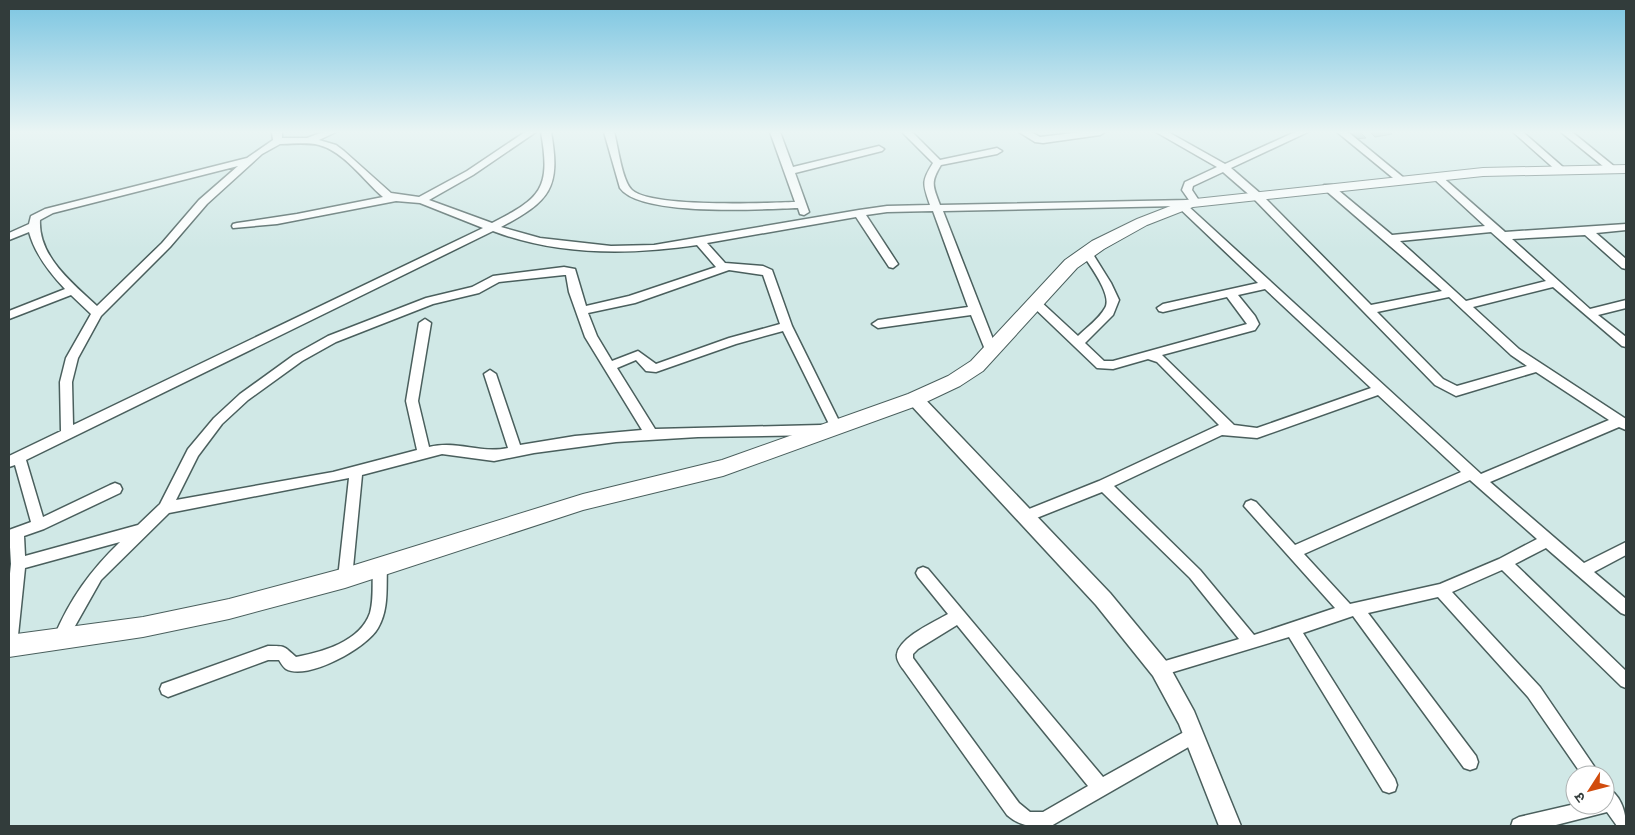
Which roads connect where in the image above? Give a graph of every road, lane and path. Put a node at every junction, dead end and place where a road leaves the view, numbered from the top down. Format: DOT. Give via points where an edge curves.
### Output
graph roads {
  1 [pos="208,171"];
  2 [pos="238,171"];
  3 [pos="360,171"];
  4 [pos="473,171"];
  5 [pos="551,171"];
  6 [pos="620,171"];
  7 [pos="789,171"];
  8 [pos="933,171"];
  9 [pos="1216,171"];
  10 [pos="1229,171"];
  11 [pos="1390,171"];
  12 [pos="1523,171"];
  13 [pos="1437,177"];
  14 [pos="1401,180"];
  15 [pos="1328,187"];
  16 [pos="1257,196"];
  17 [pos="396,198"];
  18 [pos="421,200"];
  19 [pos="1189,204"];
  20 [pos="802,205"];
  21 [pos="936,208"];
  22 [pos="859,213"];
  23 [pos="807,220"];
  24 [pos="33,226"];
  25 [pos="237,226"];
  26 [pos="493,227"];
  27 [pos="1493,228"];
  28 [pos="1626,228"];
  29 [pos="1587,231"];
  30 [pos="1502,236"];
  31 [pos="9,237"];
  32 [pos="1389,239"];
  33 [pos="700,241"];
  34 [pos="1087,253"];
  35 [pos="892,264"];
  36 [pos="1626,265"];
  37 [pos="728,267"];
  38 [pos="1555,284"];
  39 [pos="1266,286"];
  40 [pos="73,290"];
  41 [pos="1230,293"];
  42 [pos="1451,293"];
  43 [pos="1035,303"];
  44 [pos="1626,304"];
  45 [pos="1464,305"];
  46 [pos="1163,308"];
  47 [pos="975,310"];
  48 [pos="1368,310"];
  49 [pos="581,311"];
  50 [pos="97,313"];
  51 [pos="1588,313"];
  52 [pos="9,315"];
  53 [pos="425,323"];
  54 [pos="878,324"];
  55 [pos="786,326"];
  56 [pos="1626,343"];
  57 [pos="1077,344"];
  58 [pos="992,352"];
  59 [pos="1149,354"];
  60 [pos="610,366"];
  61 [pos="1537,366"];
  62 [pos="490,374"];
  63 [pos="1379,390"];
  64 [pos="915,399"];
  65 [pos="1623,423"];
  66 [pos="831,428"];
  67 [pos="1229,428"];
  68 [pos="67,434"];
  69 [pos="651,434"];
  70 [pos="516,451"];
  71 [pos="424,453"];
  72 [pos="14,460"];
  73 [pos="356,472"];
  74 [pos="1475,477"];
  75 [pos="1104,485"];
  76 [pos="115,489"];
  77 [pos="1251,506"];
  78 [pos="165,508"];
  79 [pos="1024,517"];
  80 [pos="39,525"];
  81 [pos="140,531"];
  82 [pos="13,535"];
  83 [pos="1548,540"];
  84 [pos="1626,548"];
  85 [pos="1294,552"];
  86 [pos="1504,563"];
  87 [pos="18,564"];
  88 [pos="380,567"];
  89 [pos="1584,570"];
  90 [pos="923,573"];
  91 [pos="345,578"];
  92 [pos="1441,590"];
  93 [pos="1626,608"];
  94 [pos="1352,609"];
  95 [pos="959,616"];
  96 [pos="1292,629"];
  97 [pos="61,637"];
  98 [pos="1251,643"];
  99 [pos="9,645"];
  100 [pos="1160,669"];
  101 [pos="1626,681"];
  102 [pos="168,689"];
  103 [pos="1193,735"];
  104 [pos="1470,762"];
  105 [pos="1585,765"];
  106 [pos="1389,785"];
  107 [pos="1101,788"];
  108 [pos="1615,812"];
  109 [pos="1565,813"];
  110 [pos="1626,825"];
  111 [pos="1230,826"];
  112 [pos="1519,826"];
  1 -- 24 [label="street" via="49,211 35,218"];
  2 -- 50 [label="street" via="203,202 166,245"];
  3 -- 17 [label="street" via="379,189"];
  4 -- 18 [label="street"];
  5 -- 26 [label="street" via="540,199"];
  6 -- 20 [label="street" via="625,189 634,197 726,207"];
  7 -- 20 [label="street"];
  8 -- 21 [label="street" via="928,179"];
  9 -- 19 [label="street" via="1188,184"];
  10 -- 16 [label="street"];
  11 -- 14 [label="street"];
  12 -- 13 [label="main road"];
  13 -- 14 [label="main road"];
  13 -- 27 [label="street"];
  14 -- 15 [label="main road"];
  15 -- 16 [label="main road"];
  15 -- 32 [label="street"];
  16 -- 19 [label="main road"];
  16 -- 48 [label="street"];
  17 -- 18 [label="street"];
  17 -- 25 [label="street" via="292,220"];
  18 -- 26 [label="street"];
  19 -- 21 [label="street"];
  19 -- 34 [label="main road" via="1117,234"];
  19 -- 39 [label="street"];
  20 -- 23 [label="street"];
  21 -- 22 [label="street"];
  21 -- 47 [label="street"];
  22 -- 23 [label="street"];
  22 -- 35 [label="street"];
  23 -- 33 [label="street"];
  24 -- 31 [label="street"];
  24 -- 40 [label="street" via="46,258"];
  26 -- 33 [label="street" via="565,246 654,248"];
  26 -- 68 [label="street"];
  27 -- 30 [label="street"];
  27 -- 32 [label="street"];
  28 -- 29 [label="street"];
  29 -- 30 [label="street"];
  29 -- 36 [label="street"];
  30 -- 38 [label="street"];
  32 -- 42 [label="street"];
  33 -- 37 [label="street" via="717,262"];
  34 -- 43 [label="main road" via="1071,264"];
  34 -- 57 [label="street" via="1113,301 1109,312"];
  37 -- 49 [label="street" via="631,300"];
  37 -- 55 [label="street" via="768,273"];
  38 -- 45 [label="street"];
  38 -- 51 [label="street"];
  39 -- 41 [label="street"];
  39 -- 63 [label="street"];
  40 -- 50 [label="street"];
  40 -- 52 [label="street"];
  41 -- 46 [label="street"];
  41 -- 59 [label="street" via="1251,320 1251,326"];
  42 -- 45 [label="street"];
  42 -- 48 [label="street"];
  43 -- 57 [label="street"];
  43 -- 58 [label="main road"];
  44 -- 51 [label="street"];
  45 -- 61 [label="street" via="1501,340"];
  47 -- 54 [label="street"];
  47 -- 58 [label="street"];
  48 -- 61 [label="street" via="1448,388 1456,390"];
  49 -- 60 [label="street" via="590,337"];
  49 -- 78 [label="street" via="574,292 573,275 564,271 497,279 475,290 430,301 332,339 298,358 218,421 193,453"];
  50 -- 68 [label="street" via="72,358 66,382"];
  51 -- 56 [label="street"];
  53 -- 71 [label="street" via="412,400"];
  55 -- 60 [label="street" via="656,368 650,368 638,355"];
  55 -- 66 [label="street"];
  57 -- 59 [label="street" via="1095,361 1107,366"];
  58 -- 64 [label="main road" via="954,381"];
  59 -- 67 [label="street" via="1161,359"];
  60 -- 69 [label="street"];
  61 -- 65 [label="street"];
  62 -- 70 [label="street"];
  63 -- 67 [label="street" via="1257,433 1246,434"];
  63 -- 74 [label="street"];
  64 -- 66 [label="main road"];
  64 -- 79 [label="street"];
  65 -- 74 [label="street"];
  66 -- 69 [label="street"];
  66 -- 88 [label="main road" via="723,468 583,502"];
  67 -- 75 [label="street"];
  68 -- 72 [label="street"];
  69 -- 70 [label="street" via="589,439"];
  70 -- 71 [label="street" via="484,456 448,448"];
  71 -- 73 [label="street"];
  72 -- 80 [label="street"];
  73 -- 78 [label="street"];
  73 -- 91 [label="street"];
  74 -- 83 [label="street"];
  74 -- 85 [label="street"];
  75 -- 79 [label="street"];
  75 -- 98 [label="street" via="1195,574"];
  76 -- 80 [label="street"];
  77 -- 85 [label="street"];
  78 -- 81 [label="street"];
  79 -- 100 [label="street" via="1127,626"];
  80 -- 82 [label="street"];
  81 -- 87 [label="street"];
  81 -- 97 [label="street" via="96,576"];
  82 -- 87 [label="street"];
  83 -- 86 [label="street"];
  83 -- 89 [label="street"];
  84 -- 89 [label="street"];
  85 -- 94 [label="street"];
  86 -- 92 [label="street"];
  86 -- 101 [label="street"];
  87 -- 99 [label="street"];
  88 -- 91 [label="main road"];
  88 -- 102 [label="street" via="377,616 365,635 354,644 296,664 290,663 283,653 268,653"];
  89 -- 93 [label="street"];
  90 -- 95 [label="street"];
  91 -- 97 [label="main road" via="151,626"];
  92 -- 94 [label="street"];
  92 -- 105 [label="street" via="1534,692"];
  94 -- 96 [label="street"];
  94 -- 104 [label="street"];
  95 -- 107 [label="street"];
  95 -- 107 [label="street" via="912,644 905,651 905,657 1013,809 1024,819 1033,822 1045,820"];
  96 -- 98 [label="street"];
  96 -- 106 [label="street"];
  97 -- 99 [label="main road"];
  98 -- 100 [label="street"];
  100 -- 103 [label="street"];
  103 -- 107 [label="street"];
  103 -- 111 [label="street"];
  108 -- 110 [label="street"];
  109 -- 112 [label="street"];
}
